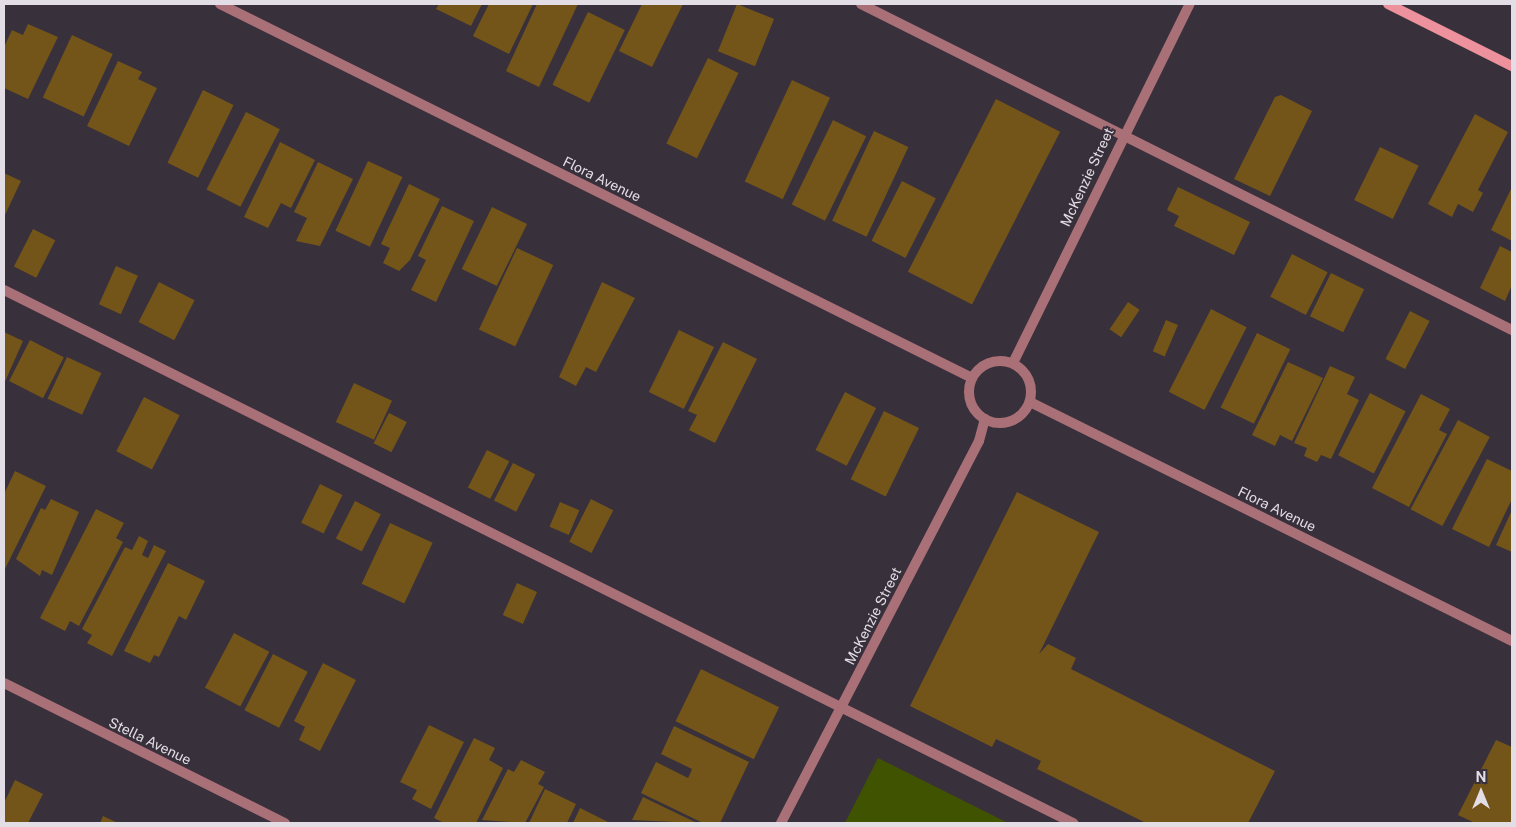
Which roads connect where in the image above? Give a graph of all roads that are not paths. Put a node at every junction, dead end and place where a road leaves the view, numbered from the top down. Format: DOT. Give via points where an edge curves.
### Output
graph roads {
  1 [pos="220,4"];
  2 [pos="861,4"];
  3 [pos="1190,4"];
  4 [pos="1388,4"];
  5 [pos="1512,66"];
  6 [pos="1123,132"];
  7 [pos="4,290"];
  8 [pos="1512,330"];
  9 [pos="1013,363"];
  10 [pos="972,378"];
  11 [pos="1030,402"];
  12 [pos="985,419"];
  13 [pos="1512,641"];
  14 [pos="4,683"];
  15 [pos="841,708"];
  16 [pos="284,823"];
  17 [pos="781,823"];
  18 [pos="1073,823"];
  1 -- 10 [label="street, Flora Avenue"];
  2 -- 6 [label="street"];
  3 -- 6 [label="street, McKenzie Street"];
  4 -- 5 [label="main road"];
  6 -- 8 [label="street"];
  6 -- 9 [label="street, McKenzie Street"];
  7 -- 15 [label="street" via="800,684"];
  9 -- 10 [label="street" via="989,362"];
  9 -- 11 [label="street" via="1028,378"];
  10 -- 12 [label="street" via="971,403"];
  11 -- 12 [label="street" via="1014,420"];
  11 -- 13 [label="street, Flora Avenue"];
  12 -- 15 [label="street, McKenzie Street" via="978,441"];
  14 -- 16 [label="street, Stella Avenue"];
  15 -- 17 [label="street, McKenzie Street"];
  15 -- 18 [label="street"];
}
